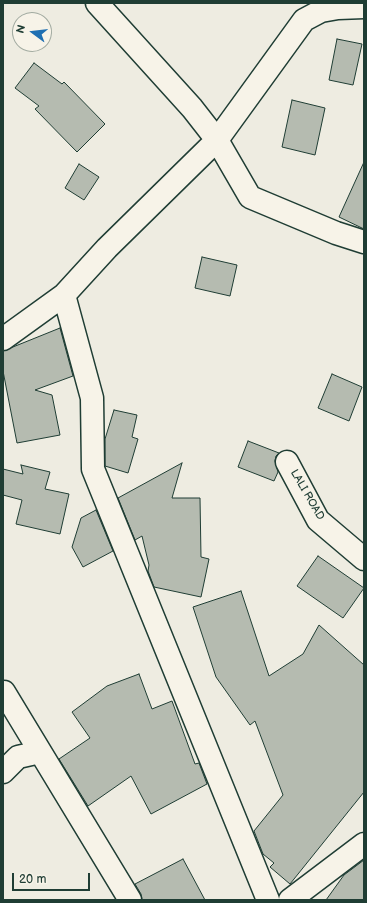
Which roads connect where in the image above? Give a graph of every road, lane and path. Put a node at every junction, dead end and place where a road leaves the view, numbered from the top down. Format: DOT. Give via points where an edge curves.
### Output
graph roads {
  1 [pos="97,3"];
  2 [pos="364,7"];
  3 [pos="217,140"];
  4 [pos="364,242"];
  5 [pos="64,295"];
  6 [pos="3,339"];
  7 [pos="287,462"];
  8 [pos="364,559"];
  9 [pos="4,692"];
  10 [pos="40,752"];
  11 [pos="3,772"];
  12 [pos="364,844"];
  13 [pos="130,900"];
  14 [pos="268,900"];
  15 [pos="290,900"];
  1 -- 3 [label="street" via="192,108"];
  2 -- 3 [label="street" via="320,11 304,20"];
  3 -- 4 [label="street" via="250,197"];
  3 -- 5 [label="street" via="107,248"];
  5 -- 6 [label="street"];
  5 -- 14 [label="street" via="92,398 93,468"];
  7 -- 8 [label="street, LALI ROAD" via="318,520"];
  9 -- 10 [label="street"];
  10 -- 11 [label="street" via="18,757"];
  10 -- 13 [label="street"];
  12 -- 15 [label="street"];
}
